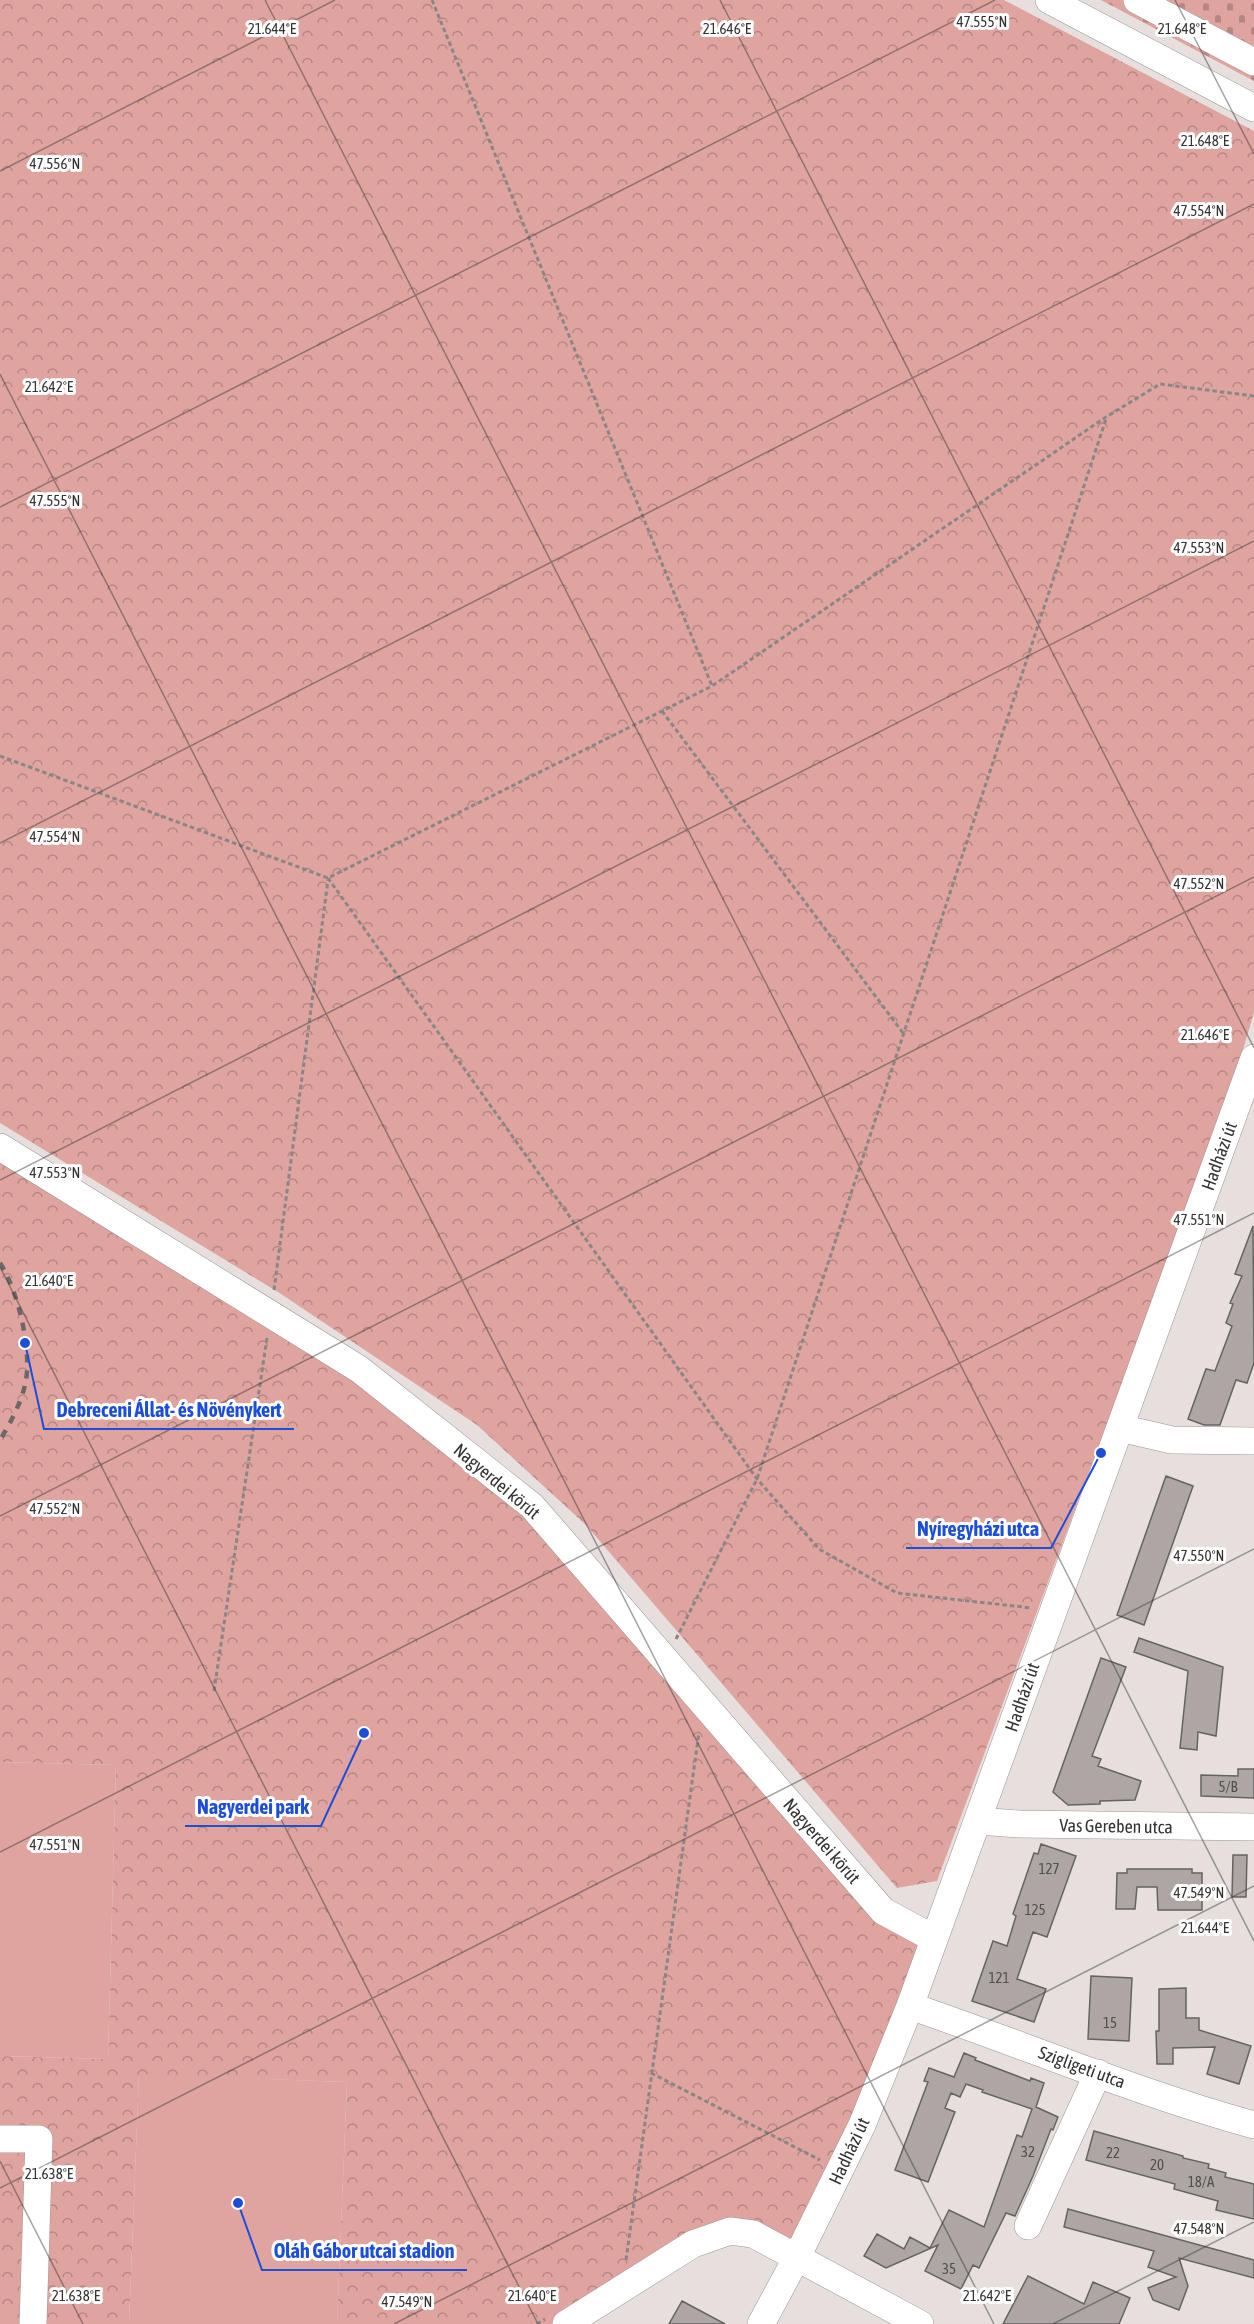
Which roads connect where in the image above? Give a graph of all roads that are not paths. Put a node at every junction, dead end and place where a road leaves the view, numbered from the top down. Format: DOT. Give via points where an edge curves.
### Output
graph roads {
  1 [pos="1049,0"];
  2 [pos="1137,0"];
  3 [pos="1254,62"];
  4 [pos="1254,108"];
  5 [pos="1254,1058"];
  6 [pos="1248,1094"];
  7 [pos="0,1147"];
  8 [pos="1120,1428"];
  9 [pos="1254,1441"];
  10 [pos="978,1821"];
  11 [pos="1254,1827"];
  12 [pos="933,1938"];
  13 [pos="910,2006"];
  14 [pos="1098,2073"];
  15 [pos="1254,2125"];
  16 [pos="0,2139"];
  17 [pos="1028,2226"];
  18 [pos="796,2259"];
  19 [pos="33,2324"];
  20 [pos="566,2324"];
  21 [pos="761,2324"];
  22 [pos="920,2324"];
  1 -- 4 [label="street"];
  2 -- 3 [label="street"];
  5 -- 6 [label="street, Hadházi út"];
  6 -- 8 [label="street, Hadházi út"];
  7 -- 12 [label="street, Nagyerdei körút" via="359,1369 532,1506 883,1911"];
  8 -- 9 [label="street" via="1172,1440"];
  8 -- 10 [label="street, Hadházi út"];
  10 -- 11 [label="street, Vas Gereben utca"];
  10 -- 12 [label="street, Hadházi út"];
  12 -- 13 [label="street, Hadházi út"];
  13 -- 14 [label="street, Szigligeti utca"];
  13 -- 18 [label="street, Hadházi út" via="871,2104"];
  14 -- 15 [label="street, Szigligeti utca" via="1199,2110"];
  14 -- 17 [label="street"];
  16 -- 19 [label="street" via="39,2139"];
  18 -- 20 [label="street" via="753,2234 730,2231 693,2244"];
  18 -- 21 [label="street, Hadházi út"];
  18 -- 22 [label="street"];
}
